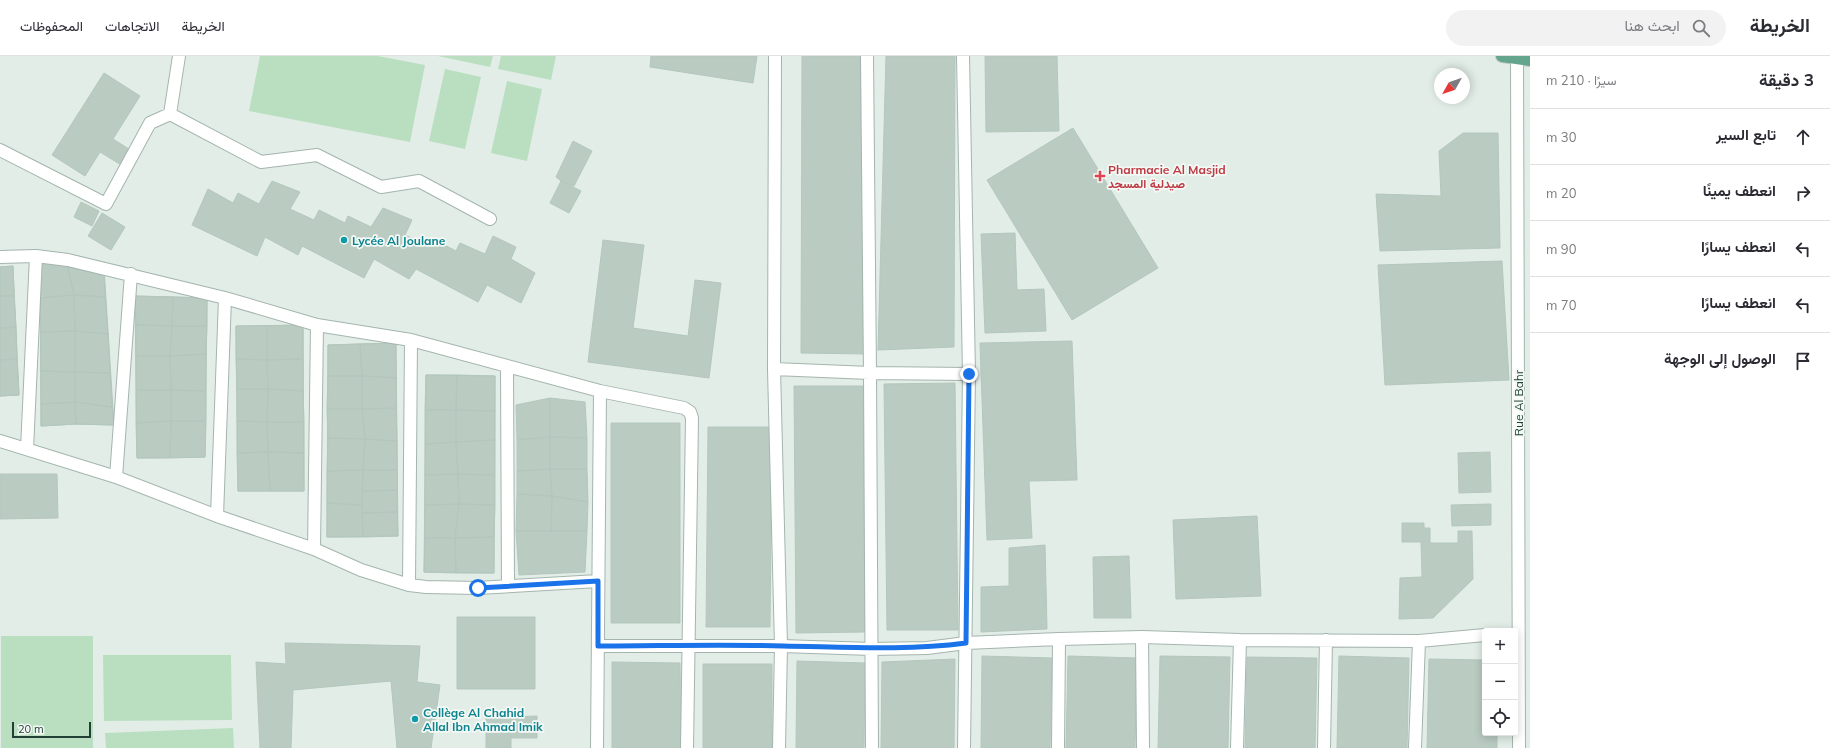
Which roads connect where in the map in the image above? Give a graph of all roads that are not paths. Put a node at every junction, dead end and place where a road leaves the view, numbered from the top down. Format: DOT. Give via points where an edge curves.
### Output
graph roads {
  1 [pos="179,56"];
  2 [pos="775,56"];
  3 [pos="867,56"];
  4 [pos="963,56"];
  5 [pos="1502,56"];
  6 [pos="1517,57"];
  7 [pos="1530,60"];
  8 [pos="170,114"];
  9 [pos="0,150"];
  10 [pos="490,219"];
  11 [pos="36,256"];
  12 [pos="0,257"];
  13 [pos="131,274"];
  14 [pos="225,298"];
  15 [pos="317,325"];
  16 [pos="411,340"];
  17 [pos="507,366"];
  18 [pos="774,369"];
  19 [pos="870,373"];
  20 [pos="969,374"];
  21 [pos="600,391"];
  22 [pos="0,441"];
  23 [pos="27,449"];
  24 [pos="116,476"];
  25 [pos="217,516"];
  26 [pos="314,549"];
  27 [pos="598,581"];
  28 [pos="409,585"];
  29 [pos="508,586"];
  30 [pos="1521,633"];
  31 [pos="1482,635"];
  32 [pos="1142,637"];
  33 [pos="1059,639"];
  34 [pos="1240,640"];
  35 [pos="1326,640"];
  36 [pos="1420,640"];
  37 [pos="966,643"];
  38 [pos="598,646"];
  39 [pos="688,646"];
  40 [pos="781,646"];
  41 [pos="872,649"];
  42 [pos="597,748"];
  43 [pos="687,748"];
  44 [pos="779,748"];
  45 [pos="872,748"];
  46 [pos="964,748"];
  47 [pos="1058,748"];
  48 [pos="1143,748"];
  49 [pos="1237,748"];
  50 [pos="1324,748"];
  51 [pos="1416,748"];
  52 [pos="1518,748"];
  1 -- 8 [label="street"];
  2 -- 18 [label="street"];
  3 -- 19 [label="street"];
  4 -- 20 [label="street"];
  5 -- 6 [label="main road"];
  6 -- 7 [label="main road"];
  6 -- 30 [label="street, Rue Al Bahr"];
  8 -- 9 [label="street" via="150,123 106,204"];
  8 -- 10 [label="street" via="261,162 317,155 381,187 419,181"];
  11 -- 12 [label="street"];
  11 -- 13 [label="street" via="68,260"];
  11 -- 23 [label="street"];
  13 -- 14 [label="street"];
  13 -- 24 [label="street"];
  14 -- 15 [label="street"];
  14 -- 25 [label="street"];
  15 -- 16 [label="street"];
  15 -- 26 [label="street"];
  16 -- 17 [label="street"];
  16 -- 28 [label="street"];
  17 -- 21 [label="street"];
  17 -- 29 [label="street"];
  18 -- 19 [label="street"];
  18 -- 40 [label="street"];
  19 -- 20 [label="street"];
  19 -- 41 [label="street"];
  20 -- 37 [label="street"];
  21 -- 27 [label="street"];
  21 -- 39 [label="street" via="684,408 690,412 692,418"];
  22 -- 23 [label="street"];
  23 -- 24 [label="street"];
  24 -- 25 [label="street"];
  25 -- 26 [label="street"];
  26 -- 28 [label="street" via="361,570"];
  27 -- 29 [label="street"];
  27 -- 38 [label="street"];
  28 -- 29 [label="street" via="447,588"];
  30 -- 52 [label="street, Rue Al Bahr"];
  31 -- 36 [label="street"];
  32 -- 33 [label="street"];
  32 -- 34 [label="street"];
  32 -- 48 [label="street"];
  33 -- 37 [label="street"];
  33 -- 47 [label="street"];
  34 -- 35 [label="street"];
  34 -- 49 [label="street"];
  35 -- 36 [label="street"];
  35 -- 50 [label="street"];
  36 -- 51 [label="street"];
  37 -- 41 [label="street" via="927,648"];
  37 -- 46 [label="street"];
  38 -- 39 [label="street"];
  38 -- 42 [label="street"];
  39 -- 40 [label="street"];
  39 -- 43 [label="street"];
  40 -- 41 [label="street"];
  40 -- 44 [label="street"];
  41 -- 45 [label="street"];
}
